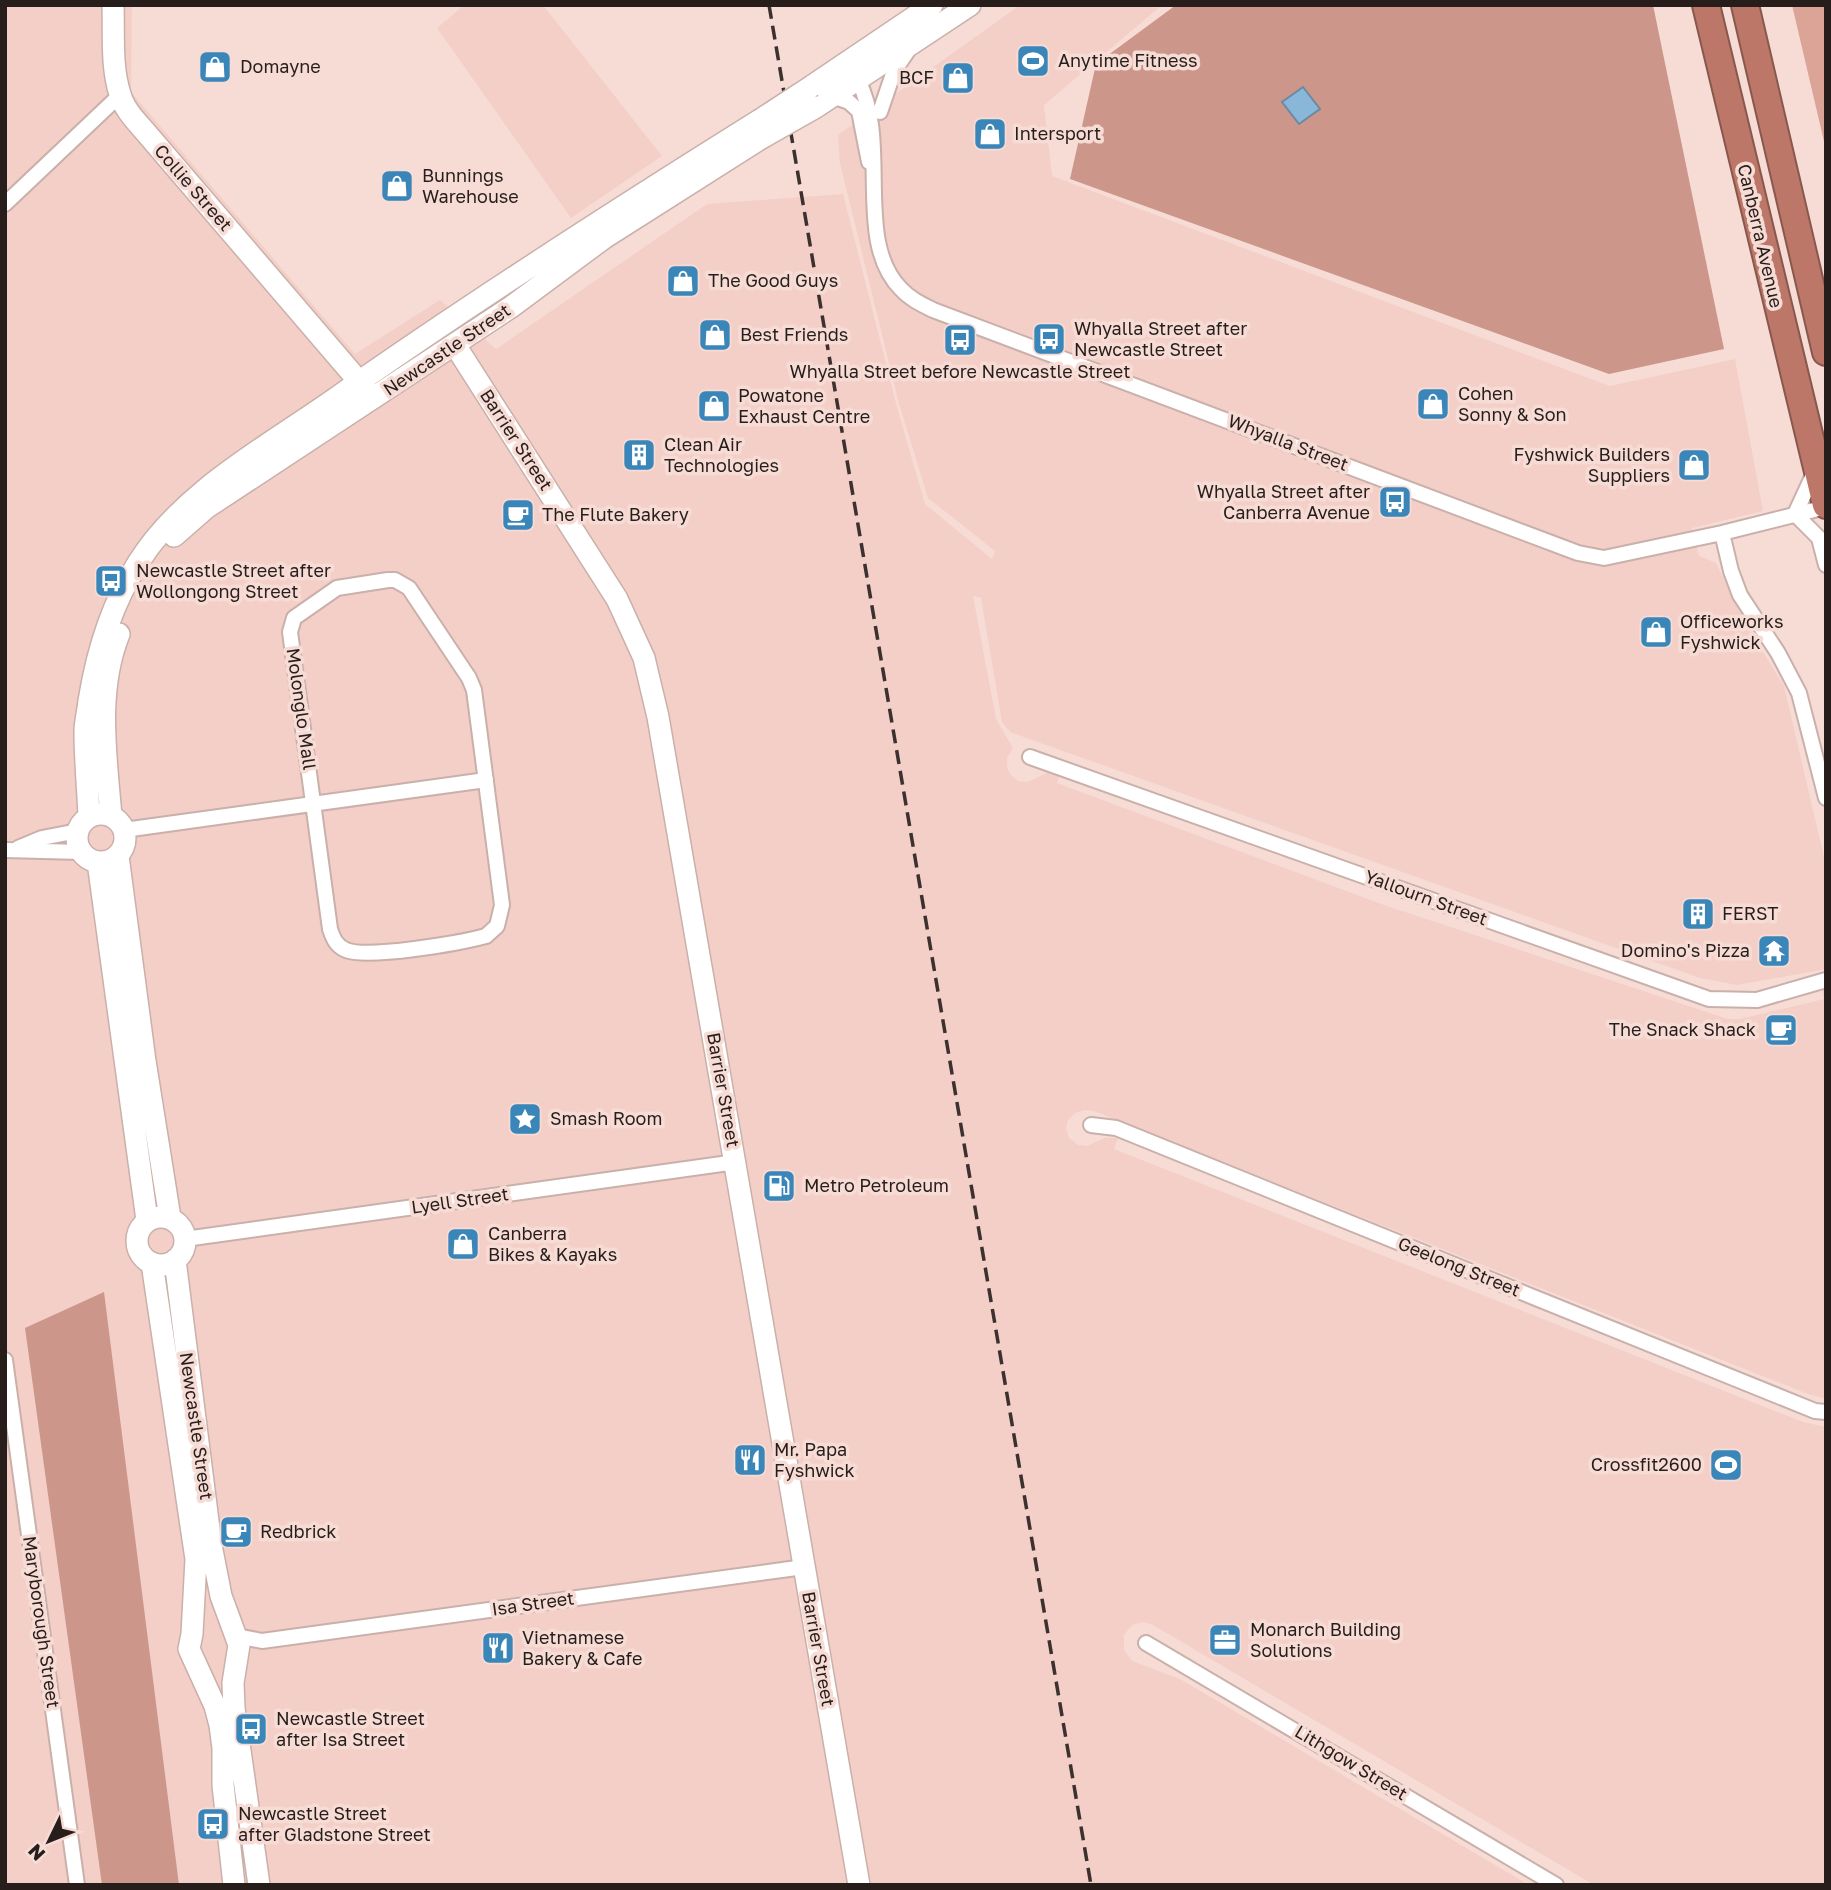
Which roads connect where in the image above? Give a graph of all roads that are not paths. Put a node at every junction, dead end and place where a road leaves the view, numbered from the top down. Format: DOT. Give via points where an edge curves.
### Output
graph roads {
  1 [pos="113,5"];
  2 [pos="970,5"];
  3 [pos="1706,5"];
  4 [pos="1745,5"];
  5 [pos="930,7"];
  6 [pos="912,45"];
  7 [pos="858,68"];
  8 [pos="120,95"];
  9 [pos="820,96"];
  10 [pos="880,112"];
  11 [pos="762,128"];
  12 [pos="874,140"];
  13 [pos="874,180"];
  14 [pos="5,204"];
  15 [pos="533,263"];
  16 [pos="455,345"];
  17 [pos="1826,352"];
  18 [pos="388,362"];
  19 [pos="359,381"];
  20 [pos="374,399"];
  21 [pos="1817,466"];
  22 [pos="1826,506"];
  23 [pos="1795,514"];
  24 [pos="1722,533"];
  25 [pos="1826,565"];
  26 [pos="1030,757"];
  27 [pos="486,780"];
  28 [pos="1826,798"];
  29 [pos="314,804"];
  30 [pos="100,838"];
  31 [pos="11,849"];
  32 [pos="1826,980"];
  33 [pos="1091,1125"];
  34 [pos="736,1162"];
  35 [pos="170,1218"];
  36 [pos="147,1220"];
  37 [pos="185,1239"];
  38 [pos="175,1261"];
  39 [pos="152,1263"];
  40 [pos="5,1360"];
  41 [pos="1826,1412"];
  42 [pos="804,1567"];
  43 [pos="192,1634"];
  44 [pos="1146,1643"];
  45 [pos="237,1645"];
  46 [pos="197,1665"];
  47 [pos="77,1885"];
  48 [pos="234,1885"];
  49 [pos="259,1885"];
  50 [pos="859,1885"];
  51 [pos="1556,1885"];
  1 -- 8 [label="main road"];
  2 -- 6 [label="main road, Newcastle Street"];
  3 -- 21 [label="highway, Canberra Avenue"];
  4 -- 17 [label="highway"];
  5 -- 7 [label="main road, Newcastle Street"];
  6 -- 7 [label="main road, Newcastle Street"];
  6 -- 10 [label="street, Whyalla Street" via="894,71"];
  7 -- 9 [label="main road, Newcastle Street"];
  7 -- 10 [label="street, Whyalla Street" via="878,92"];
  7 -- 12 [label="street, Whyalla Street"];
  8 -- 14 [label="street"];
  8 -- 19 [label="main road, Collie Street" via="138,123"];
  9 -- 11 [label="main road, Newcastle Street, bridge"];
  9 -- 13 [label="street, Whyalla Street" via="849,102 859,111"];
  10 -- 12 [label="street, Whyalla Street"];
  11 -- 15 [label="main road, Newcastle Street"];
  11 -- 16 [label="main road, Newcastle Street"];
  12 -- 13 [label="street, Whyalla Street"];
  13 -- 24 [label="street, Whyalla Street" via="877,235 886,268 900,289 933,310 1578,553 1604,558"];
  15 -- 16 [label="main road" via="466,321"];
  15 -- 18 [label="main road, Newcastle Street"];
  16 -- 18 [label="main road" via="438,339"];
  16 -- 20 [label="main road, Newcastle Street"];
  16 -- 34 [label="main road, Barrier Street" via="617,599 644,658"];
  18 -- 19 [label="main road, Newcastle Street"];
  19 -- 20 [label="main road, Collie Street"];
  19 -- 30 [label="main road, Newcastle Street" via="201,493 166,525 123,589 93,676 85,730"];
  20 -- 30 [label="main road, Newcastle Street" via="206,508 175,535 150,569 115,642 107,683"];
  21 -- 22 [label="highway, Canberra Avenue"];
  21 -- 23 [label="street"];
  22 -- 23 [label="street, Whyalla Street"];
  23 -- 24 [label="street, Whyalla Street"];
  23 -- 25 [label="street" via="1819,538"];
  24 -- 28 [label="street" via="1740,595 1800,693"];
  26 -- 32 [label="street, Yallourn Street" via="1709,999 1757,1000"];
  27 -- 29 [label="street"];
  27 -- 29 [label="street, Molonglo Mall" via="502,905 497,926 486,936 473,939 372,953 348,951 334,940"];
  27 -- 29 [label="street, Molonglo Mall" via="469,678 403,583 359,583 337,589 291,624"];
  29 -- 30 [label="street"];
  30 -- 31 [label="street" via="42,838"];
  30 -- 31 [label="street" via="46,852"];
  30 -- 35 [label="main road, Newcastle Street" via="144,1053"];
  30 -- 36 [label="main road, Newcastle Street"];
  33 -- 41 [label="street, Geelong Street" via="1116,1128"];
  34 -- 37 [label="street, Lyell Street"];
  34 -- 42 [label="main road, Barrier Street"];
  35 -- 36 [label="main road"];
  35 -- 37 [label="main road" via="181,1227"];
  36 -- 39 [label="main road" via="137,1243 141,1255"];
  37 -- 38 [label="main road"];
  38 -- 39 [label="main road"];
  38 -- 45 [label="main road, Newcastle Street" via="211,1545"];
  39 -- 43 [label="main road, Newcastle Street" via="196,1559"];
  40 -- 47 [label="street, Maryborough Street"];
  42 -- 45 [label="street, Isa Street"];
  42 -- 50 [label="main road, Barrier Street"];
  43 -- 45 [label="main road" via="213,1621 225,1624"];
  43 -- 46 [label="main road, Newcastle Street" via="189,1649"];
  44 -- 51 [label="street, Lithgow Street"];
  45 -- 46 [label="main road" via="230,1666 208,1671"];
  45 -- 49 [label="main road, Newcastle Street" via="234,1708"];
  46 -- 48 [label="main road, Newcastle Street" via="220,1725"];
}
